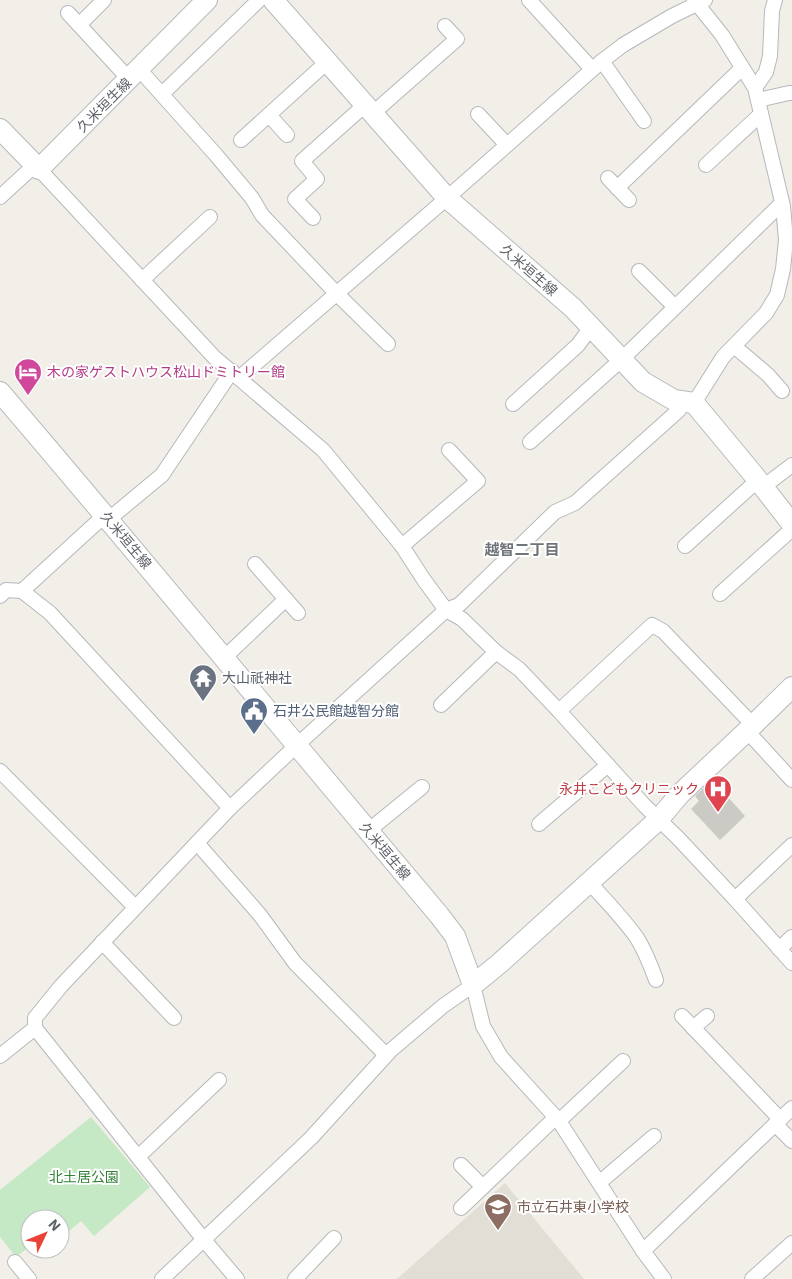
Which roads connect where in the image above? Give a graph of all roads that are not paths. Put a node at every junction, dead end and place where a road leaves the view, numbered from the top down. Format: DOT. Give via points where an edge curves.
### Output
graph roads {
  1 [pos="104,0"];
  2 [pos="207,0"];
  3 [pos="259,0"];
  4 [pos="273,0"];
  5 [pos="529,0"];
  6 [pos="775,0"];
  7 [pos="699,1"];
  8 [pos="68,13"];
  9 [pos="79,25"];
  10 [pos="445,26"];
  11 [pos="327,62"];
  12 [pos="597,65"];
  13 [pos="742,68"];
  14 [pos="134,74"];
  15 [pos="792,93"];
  16 [pos="162,94"];
  17 [pos="758,100"];
  18 [pos="369,109"];
  19 [pos="269,114"];
  20 [pos="478,114"];
  21 [pos="644,121"];
  22 [pos="0,130"];
  23 [pos="287,135"];
  24 [pos="241,140"];
  25 [pos="507,145"];
  26 [pos="706,165"];
  27 [pos="37,167"];
  28 [pos="0,197"];
  29 [pos="447,198"];
  30 [pos="629,200"];
  31 [pos="782,202"];
  32 [pos="210,217"];
  33 [pos="313,218"];
  34 [pos="639,271"];
  35 [pos="142,280"];
  36 [pos="786,282"];
  37 [pos="336,294"];
  38 [pos="675,308"];
  39 [pos="591,327"];
  40 [pos="388,344"];
  41 [pos="734,346"];
  42 [pos="622,359"];
  43 [pos="235,374"];
  44 [pos="782,391"];
  45 [pos="0,392"];
  46 [pos="686,402"];
  47 [pos="513,404"];
  48 [pos="530,442"];
  49 [pos="449,450"];
  50 [pos="792,465"];
  51 [pos="760,484"];
  52 [pos="107,517"];
  53 [pos="791,522"];
  54 [pos="402,546"];
  55 [pos="685,546"];
  56 [pos="255,564"];
  57 [pos="2,590"];
  58 [pos="22,591"];
  59 [pos="720,594"];
  60 [pos="286,599"];
  61 [pos="446,610"];
  62 [pos="298,612"];
  63 [pos="496,652"];
  64 [pos="224,658"];
  65 [pos="792,688"];
  66 [pos="442,705"];
  67 [pos="559,710"];
  68 [pos="750,728"];
  69 [pos="296,746"];
  70 [pos="608,765"];
  71 [pos="0,771"];
  72 [pos="792,780"];
  73 [pos="422,787"];
  74 [pos="230,808"];
  75 [pos="658,820"];
  76 [pos="539,824"];
  77 [pos="368,831"];
  78 [pos="197,843"];
  79 [pos="792,845"];
  80 [pos="589,882"];
  81 [pos="735,899"];
  82 [pos="136,907"];
  83 [pos="792,937"];
  84 [pos="102,942"];
  85 [pos="779,949"];
  86 [pos="792,963"];
  87 [pos="656,980"];
  88 [pos="473,985"];
  89 [pos="682,1016"];
  90 [pos="707,1016"];
  91 [pos="174,1018"];
  92 [pos="35,1028"];
  93 [pos="693,1028"];
  94 [pos="386,1055"];
  95 [pos="0,1056"];
  96 [pos="623,1061"];
  97 [pos="219,1080"];
  98 [pos="792,1108"];
  99 [pos="558,1119"];
  100 [pos="777,1122"];
  101 [pos="654,1136"];
  102 [pos="792,1141"];
  103 [pos="138,1157"];
  104 [pos="461,1165"];
  105 [pos="599,1183"];
  106 [pos="483,1187"];
  107 [pos="461,1208"];
  108 [pos="334,1238"];
  109 [pos="204,1240"];
  110 [pos="792,1243"];
  111 [pos="643,1251"];
  112 [pos="15,1262"];
  113 [pos="29,1279"];
  114 [pos="162,1279"];
  115 [pos="237,1279"];
  116 [pos="295,1279"];
  117 [pos="664,1279"];
  118 [pos="752,1279"];
  1 -- 9 [label="street"];
  2 -- 14 [label="main road, 久米垣生線"];
  3 -- 16 [label="street"];
  4 -- 11 [label="main road, 久米垣生線"];
  5 -- 12 [label="street"];
  6 -- 17 [label="street" via="770,56"];
  7 -- 12 [label="street" via="623,45"];
  7 -- 13 [label="street"];
  8 -- 9 [label="street"];
  9 -- 14 [label="street"];
  10 -- 18 [label="street" via="457,39"];
  11 -- 18 [label="main road, 久米垣生線"];
  11 -- 19 [label="street"];
  12 -- 21 [label="street"];
  12 -- 25 [label="street"];
  13 -- 17 [label="street"];
  13 -- 30 [label="street" via="612,183"];
  14 -- 16 [label="street"];
  14 -- 27 [label="main road, 久米垣生線"];
  15 -- 17 [label="street"];
  16 -- 37 [label="street" via="246,191 262,215"];
  17 -- 26 [label="street"];
  17 -- 31 [label="street"];
  18 -- 29 [label="main road, 久米垣生線"];
  18 -- 33 [label="street" via="302,161 317,179 295,199"];
  19 -- 23 [label="street"];
  19 -- 24 [label="street"];
  20 -- 25 [label="street"];
  22 -- 27 [label="main road"];
  25 -- 29 [label="street"];
  27 -- 28 [label="street"];
  27 -- 35 [label="street"];
  29 -- 37 [label="street"];
  29 -- 39 [label="main road, 久米垣生線"];
  31 -- 36 [label="street"];
  31 -- 38 [label="street"];
  32 -- 35 [label="street"];
  34 -- 38 [label="street"];
  35 -- 43 [label="street" via="214,357"];
  36 -- 41 [label="street" via="766,313"];
  37 -- 40 [label="street"];
  37 -- 43 [label="street"];
  38 -- 42 [label="street"];
  39 -- 42 [label="main road, 久米垣生線"];
  39 -- 47 [label="street" via="578,345"];
  41 -- 44 [label="street"];
  41 -- 46 [label="street"];
  42 -- 46 [label="main road, 久米垣生線" via="642,382 674,400"];
  42 -- 48 [label="street"];
  43 -- 52 [label="street" via="162,475"];
  43 -- 54 [label="street" via="322,450"];
  45 -- 52 [label="main road, 久米垣生線"];
  46 -- 51 [label="main road, 久米垣生線"];
  46 -- 61 [label="street" via="575,503 555,512 459,605"];
  49 -- 54 [label="street" via="478,481"];
  50 -- 51 [label="street"];
  51 -- 53 [label="main road, 久米垣生線"];
  51 -- 55 [label="street"];
  52 -- 58 [label="street"];
  52 -- 64 [label="main road, 久米垣生線"];
  53 -- 59 [label="street"];
  54 -- 61 [label="street"];
  56 -- 60 [label="street"];
  57 -- 58 [label="street"];
  58 -- 74 [label="street" via="50,613"];
  60 -- 62 [label="street"];
  60 -- 64 [label="street"];
  61 -- 63 [label="street" via="462,619"];
  61 -- 69 [label="street"];
  63 -- 66 [label="street"];
  63 -- 67 [label="street"];
  64 -- 69 [label="main road, 久米垣生線"];
  65 -- 68 [label="main road"];
  67 -- 68 [label="street" via="652,625 662,631"];
  67 -- 70 [label="street"];
  68 -- 72 [label="street"];
  68 -- 75 [label="main road" via="680,794"];
  69 -- 74 [label="street"];
  69 -- 77 [label="main road, 久米垣生線"];
  70 -- 75 [label="street"];
  70 -- 76 [label="street"];
  71 -- 82 [label="street"];
  73 -- 77 [label="street"];
  74 -- 78 [label="street"];
  75 -- 80 [label="main road"];
  75 -- 81 [label="street"];
  77 -- 88 [label="main road, 久米垣生線" via="455,936"];
  78 -- 82 [label="street"];
  78 -- 94 [label="street" via="260,915 295,963"];
  79 -- 81 [label="street"];
  80 -- 87 [label="street" via="636,938"];
  80 -- 88 [label="main road"];
  81 -- 85 [label="street"];
  82 -- 84 [label="street"];
  83 -- 85 [label="street"];
  84 -- 91 [label="street"];
  84 -- 92 [label="street" via="35,1018"];
  85 -- 86 [label="street"];
  88 -- 94 [label="street"];
  88 -- 99 [label="street" via="483,1026 501,1057"];
  89 -- 93 [label="street"];
  90 -- 93 [label="street"];
  92 -- 95 [label="street"];
  92 -- 103 [label="street"];
  93 -- 100 [label="street"];
  94 -- 109 [label="street" via="311,1138"];
  96 -- 99 [label="street"];
  97 -- 103 [label="street"];
  98 -- 100 [label="street"];
  99 -- 105 [label="street"];
  99 -- 106 [label="street"];
  100 -- 102 [label="street"];
  100 -- 111 [label="street"];
  101 -- 105 [label="street"];
  103 -- 109 [label="street"];
  104 -- 106 [label="street"];
  105 -- 111 [label="street"];
  106 -- 107 [label="street"];
  108 -- 116 [label="street"];
  109 -- 114 [label="street"];
  109 -- 115 [label="street"];
  110 -- 118 [label="street"];
  111 -- 117 [label="street"];
  112 -- 113 [label="street"];
}
